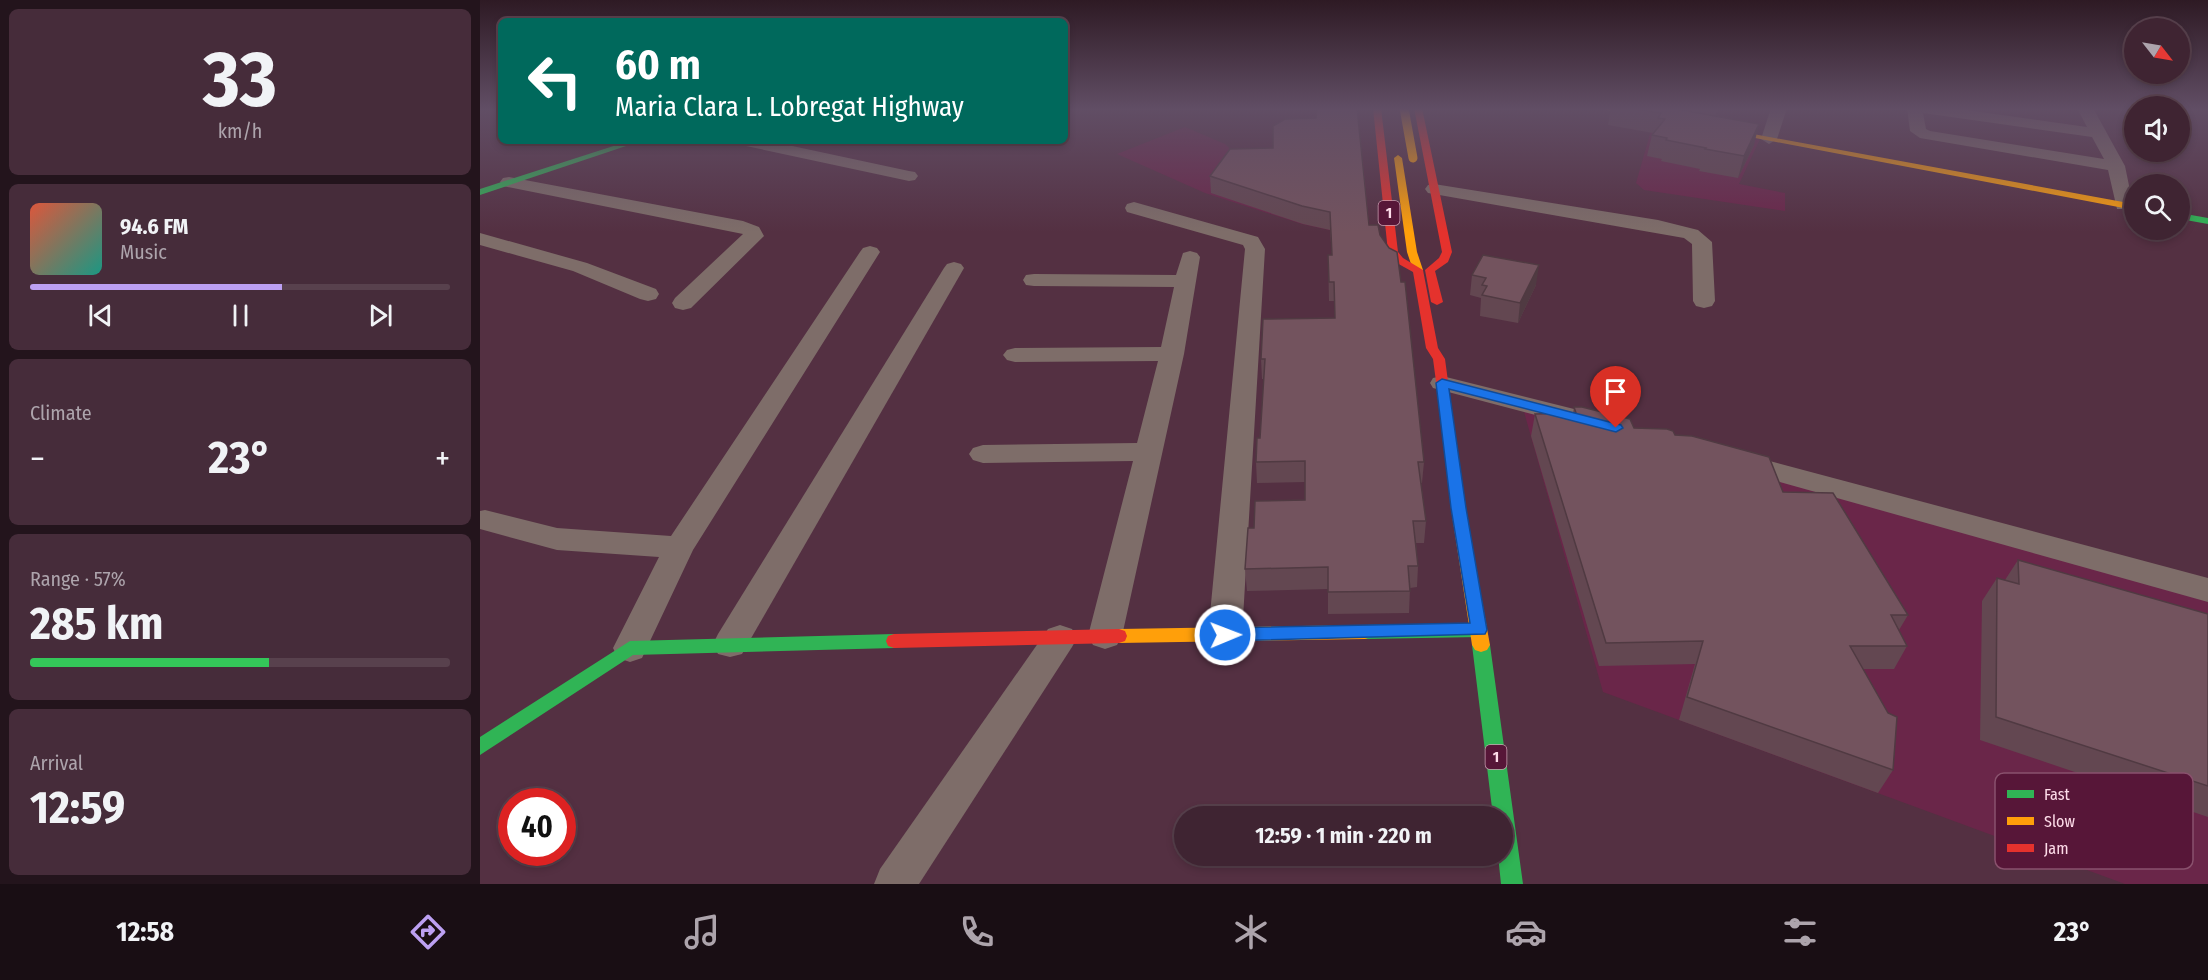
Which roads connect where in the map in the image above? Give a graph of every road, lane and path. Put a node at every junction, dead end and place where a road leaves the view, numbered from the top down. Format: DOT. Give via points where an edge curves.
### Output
graph roads {
  1 [pos="612,149"];
  2 [pos="784,149"];
  3 [pos="1382,149"];
  4 [pos="1411,149"];
  5 [pos="1426,149"];
  6 [pos="1824,149"];
  7 [pos="2013,149"];
  8 [pos="2107,149"];
  9 [pos="1397,153"];
  10 [pos="1414,164"];
  11 [pos="2116,166"];
  12 [pos="909,176"];
  13 [pos="509,182"];
  14 [pos="483,188"];
  15 [pos="1434,189"];
  16 [pos="2124,191"];
  17 [pos="2124,205"];
  18 [pos="1134,208"];
  19 [pos="2190,218"];
  20 [pos="2208,221"];
  21 [pos="480,239"];
  22 [pos="870,252"];
  23 [pos="1429,252"];
  24 [pos="954,268"];
  25 [pos="1424,270"];
  26 [pos="1034,280"];
  27 [pos="648,294"];
  28 [pos="1704,301"];
  29 [pos="683,303"];
  30 [pos="1442,326"];
  31 [pos="1172,354"];
  32 [pos="1015,355"];
  33 [pos="1442,365"];
  34 [pos="1615,428"];
  35 [pos="1147,452"];
  36 [pos="983,454"];
  37 [pos="1717,456"];
  38 [pos="485,520"];
  39 [pos="678,547"];
  40 [pos="2208,590"];
  41 [pos="1479,630"];
  42 [pos="1225,635"];
  43 [pos="1105,636"];
  44 [pos="1060,638"];
  45 [pos="729,644"];
  46 [pos="630,648"];
  47 [pos="480,747"];
  48 [pos="895,884"];
  49 [pos="1512,884"];
  1 -- 13 [label="main road"];
  2 -- 12 [label="street"];
  3 -- 25 [label="main road, 1" via="1393,252 1399,260"];
  4 -- 10 [label="main road, bridge"];
  5 -- 15 [label="main road"];
  6 -- 17 [label="main road"];
  7 -- 11 [label="street"];
  8 -- 11 [label="street"];
  9 -- 25 [label="main road" via="1412,252"];
  11 -- 16 [label="street"];
  13 -- 14 [label="main road"];
  13 -- 29 [label="street" via="752,231 754,236"];
  15 -- 25 [label="main road" via="1447,252 1444,260"];
  15 -- 28 [label="street" via="1691,234 1702,242"];
  18 -- 42 [label="street" via="1251,241 1255,249"];
  19 -- 20 [label="main road"];
  21 -- 27 [label="street" via="580,267"];
  22 -- 39 [label="street"];
  23 -- 25 [label="main road"];
  24 -- 45 [label="street"];
  25 -- 30 [label="main road"];
  25 -- 33 [label="main road" via="1432,348"];
  26 -- 31 [label="street" via="1188,269"];
  31 -- 32 [label="street"];
  31 -- 35 [label="street"];
  33 -- 34 [label="street"];
  33 -- 41 [label="main road, 1" via="1458,508"];
  35 -- 36 [label="street"];
  35 -- 43 [label="street"];
  37 -- 40 [label="street"];
  38 -- 39 [label="street" via="557,539"];
  39 -- 46 [label="street"];
  41 -- 42 [label="main road"];
  41 -- 49 [label="main road, 1"];
  42 -- 43 [label="main road"];
  43 -- 44 [label="main road"];
  44 -- 45 [label="main road"];
  44 -- 48 [label="street"];
  45 -- 46 [label="main road"];
  46 -- 47 [label="main road"];
}
